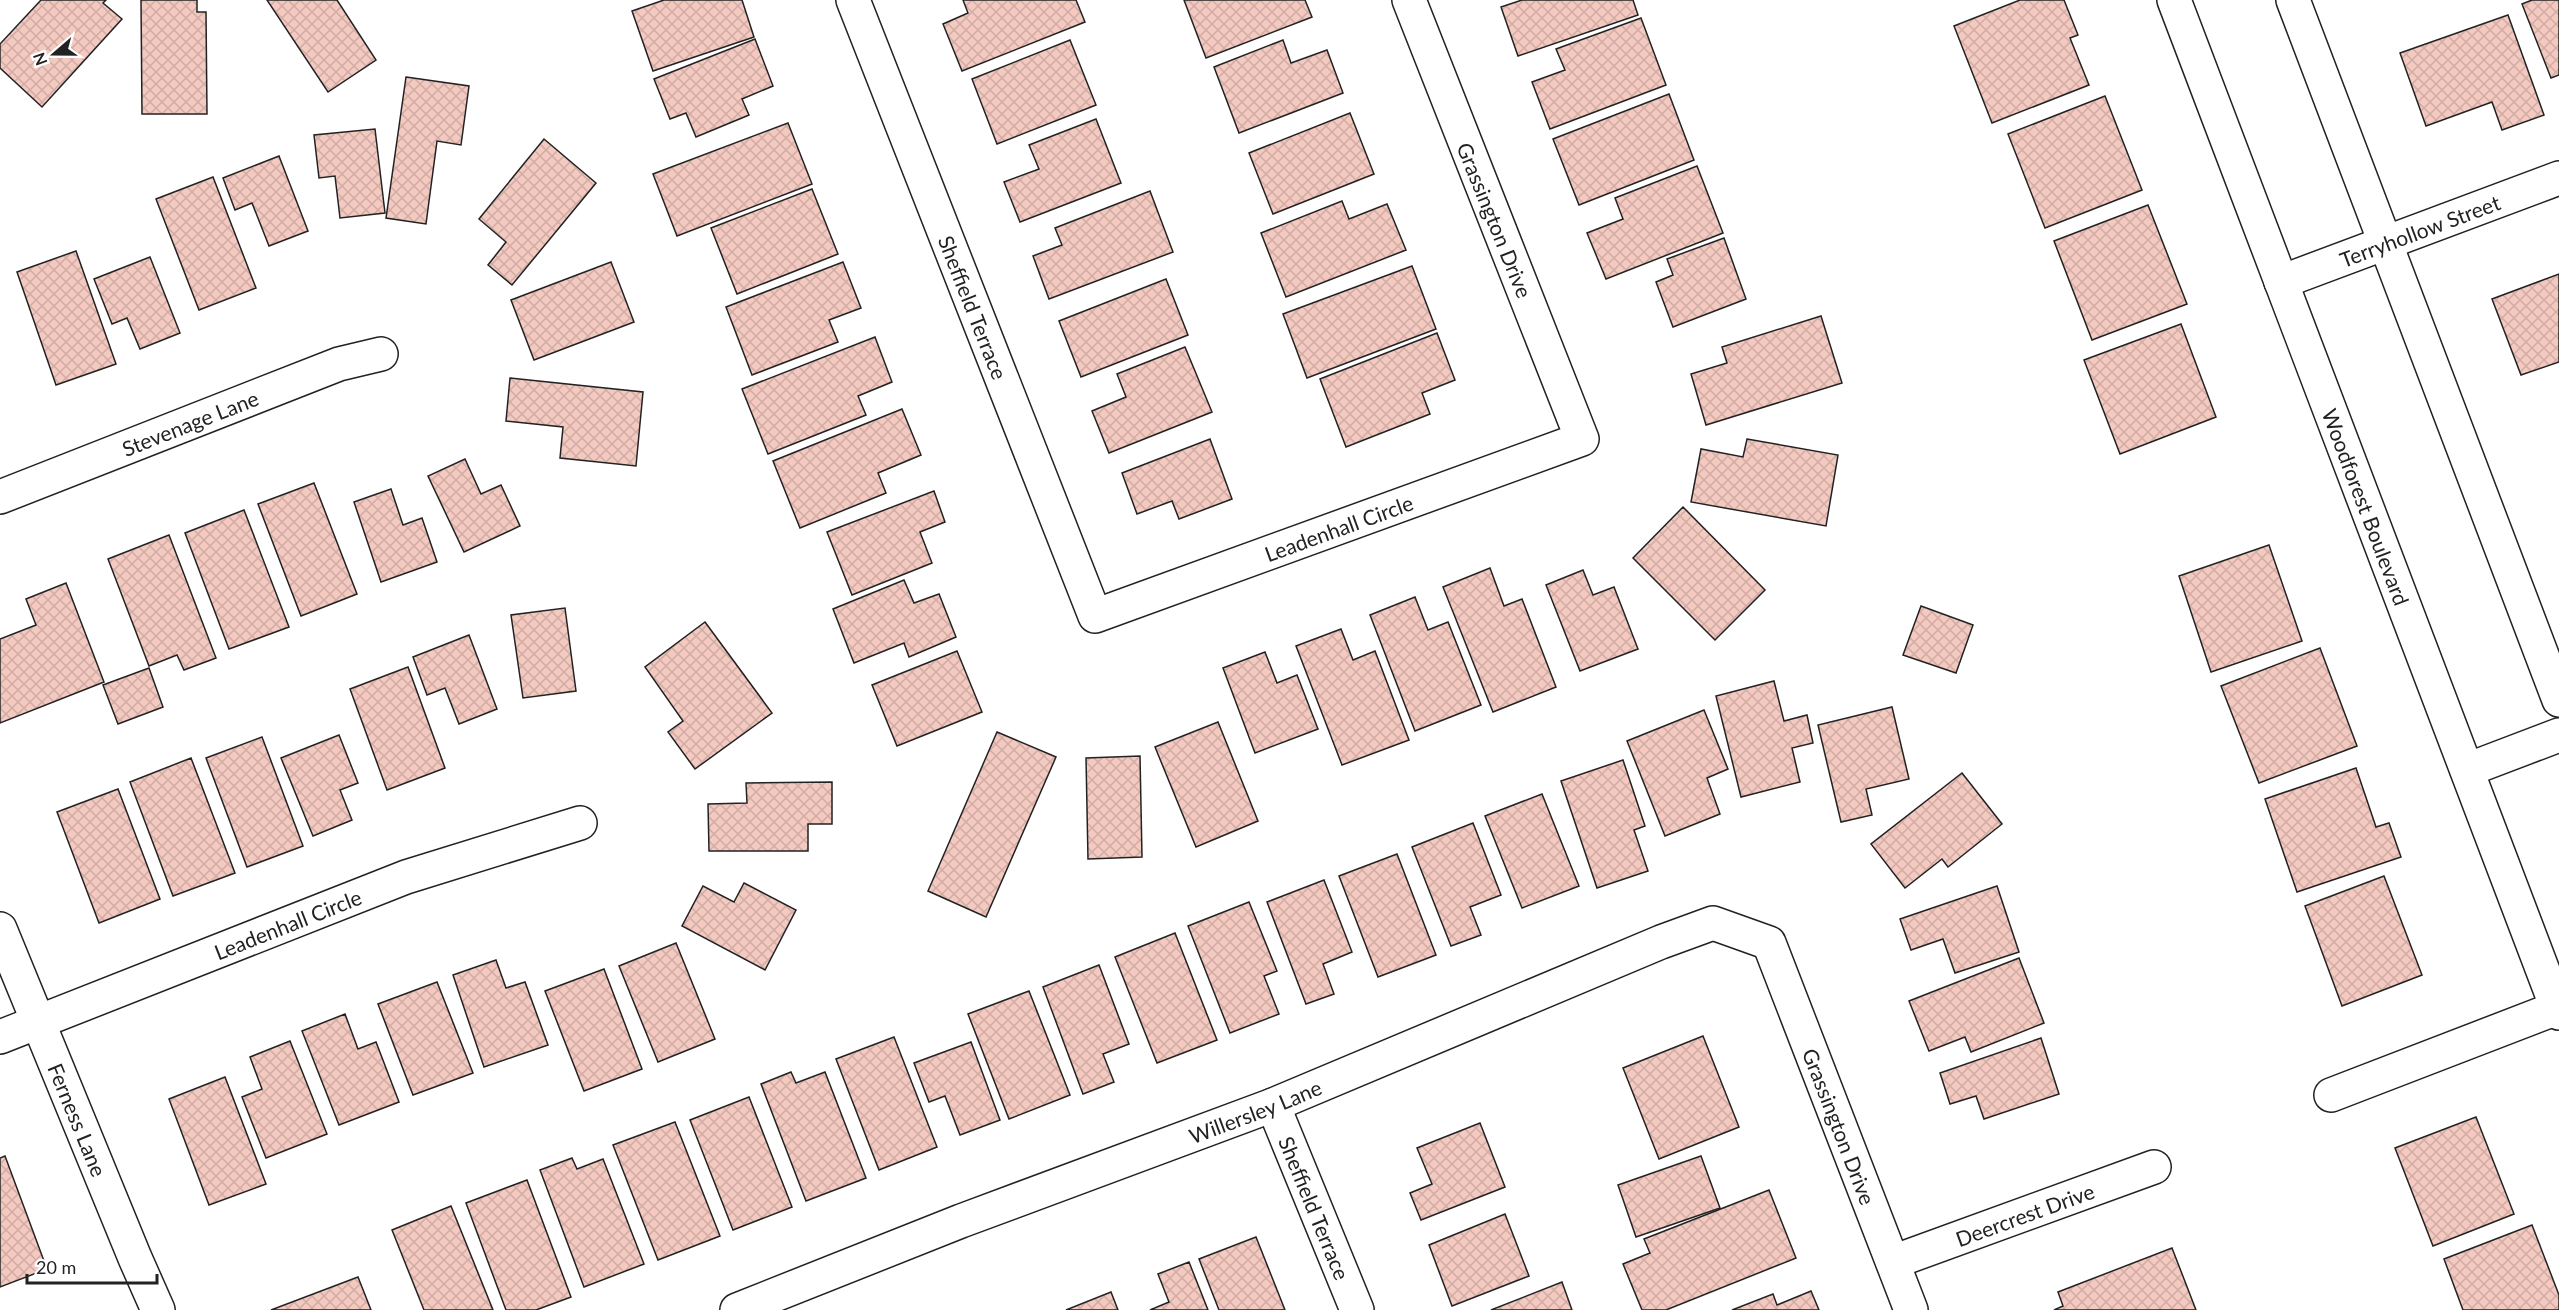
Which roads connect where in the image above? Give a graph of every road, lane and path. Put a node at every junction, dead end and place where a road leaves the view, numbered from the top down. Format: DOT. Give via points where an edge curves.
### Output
graph roads {
  1 [pos="853,0"];
  2 [pos="1409,0"];
  3 [pos="2174,0"];
  4 [pos="2294,0"];
  5 [pos="2559,178"];
  6 [pos="2385,243"];
  7 [pos="2281,282"];
  8 [pos="381,354"];
  9 [pos="1582,439"];
  10 [pos="0,497"];
  11 [pos="1095,616"];
  12 [pos="2559,700"];
  13 [pos="2559,735"];
  14 [pos="2467,770"];
  15 [pos="580,823"];
  16 [pos="0,929"];
  17 [pos="1769,943"];
  18 [pos="2558,1010"];
  19 [pos="37,1022"];
  20 [pos="0,1037"];
  21 [pos="2331,1095"];
  22 [pos="1273,1105"];
  23 [pos="2154,1167"];
  24 [pos="1893,1262"];
  25 [pos="158,1310"];
  26 [pos="737,1310"];
  27 [pos="1357,1310"];
  28 [pos="1911,1310"];
  1 -- 11 [label="street, Sheffield Terrace"];
  2 -- 9 [label="street, Grassington Drive"];
  3 -- 7 [label="street, Woodforest Boulevard"];
  4 -- 6 [label="street"];
  5 -- 6 [label="street, Terryhollow Street"];
  6 -- 7 [label="street, Terryhollow Street"];
  6 -- 12 [label="street"];
  7 -- 14 [label="street, Woodforest Boulevard"];
  8 -- 10 [label="street, Stevenage Lane" via="339,364"];
  9 -- 11 [label="street, Leadenhall Circle"];
  13 -- 14 [label="street"];
  14 -- 18 [label="street, Woodforest Boulevard"];
  15 -- 19 [label="street, Leadenhall Circle" via="406,877"];
  16 -- 19 [label="street, Ferness Lane"];
  17 -- 22 [label="street, Willersley Lane" via="1713,923"];
  17 -- 24 [label="street, Grassington Drive"];
  18 -- 21 [label="street"];
  19 -- 20 [label="street, Leadenhall Circle"];
  19 -- 25 [label="street, Ferness Lane"];
  22 -- 26 [label="street, Willersley Lane" via="961,1221"];
  22 -- 27 [label="street, Sheffield Terrace"];
  23 -- 24 [label="street, Deercrest Drive"];
  24 -- 28 [label="street, Grassington Drive"];
}
